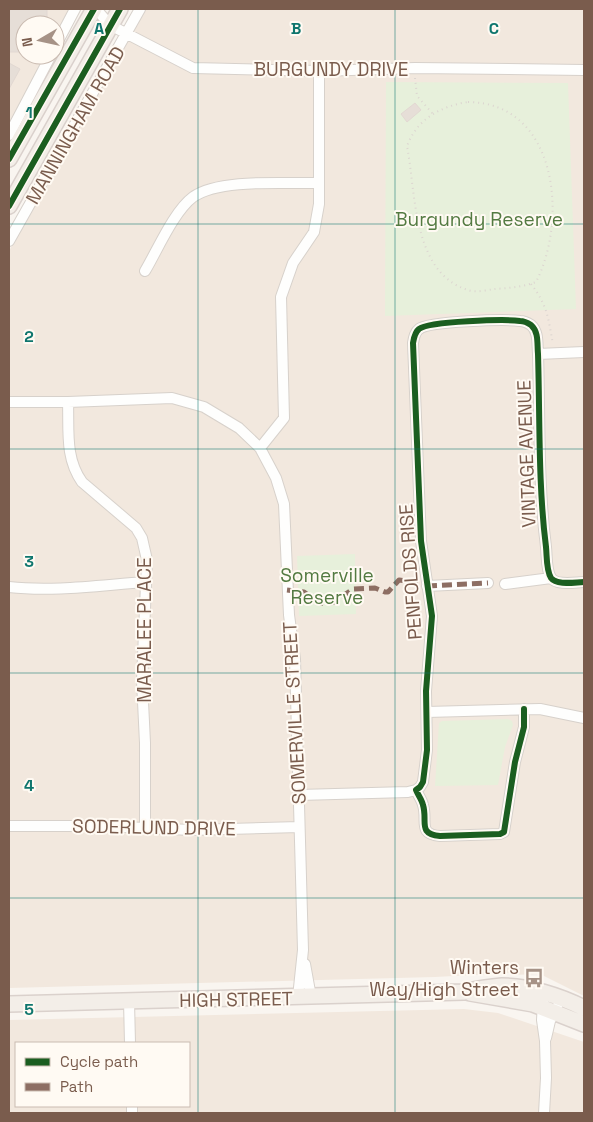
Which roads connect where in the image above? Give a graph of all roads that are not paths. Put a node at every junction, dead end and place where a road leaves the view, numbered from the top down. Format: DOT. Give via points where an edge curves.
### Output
graph roads {
  1 [pos="75,9"];
  2 [pos="95,9"];
  3 [pos="120,9"];
  4 [pos="140,9"];
  5 [pos="110,25"];
  6 [pos="65,28"];
  7 [pos="126,34"];
  8 [pos="46,65"];
  9 [pos="584,70"];
  10 [pos="319,71"];
  11 [pos="9,135"];
  12 [pos="9,159"];
  13 [pos="319,183"];
  14 [pos="9,206"];
  15 [pos="9,241"];
  16 [pos="145,271"];
  17 [pos="416,332"];
  18 [pos="584,352"];
  19 [pos="538,354"];
  20 [pos="9,402"];
  21 [pos="68,402"];
  22 [pos="260,448"];
  23 [pos="551,578"];
  24 [pos="146,582"];
  25 [pos="584,582"];
  26 [pos="488,583"];
  27 [pos="505,584"];
  28 [pos="427,586"];
  29 [pos="9,587"];
  30 [pos="524,709"];
  31 [pos="427,712"];
  32 [pos="584,718"];
  33 [pos="416,790"];
  34 [pos="299,795"];
  35 [pos="9,826"];
  36 [pos="300,827"];
  37 [pos="145,828"];
  38 [pos="304,997"];
  39 [pos="128,1001"];
  40 [pos="551,1003"];
  41 [pos="9,1004"];
  42 [pos="584,1008"];
  43 [pos="584,1024"];
  44 [pos="130,1042"];
  45 [pos="544,1113"];
  1 -- 6 [label="street"];
  2 -- 5 [label="street, BURGUNDY DRIVE"];
  2 -- 12 [label="main road"];
  3 -- 5 [label="main road, MANNINGHAM ROAD"];
  4 -- 7 [label="street, MANNINGHAM ROAD"];
  5 -- 7 [label="street, BURGUNDY DRIVE"];
  5 -- 14 [label="main road, MANNINGHAM ROAD"];
  7 -- 10 [label="street, BURGUNDY DRIVE" via="193,68"];
  7 -- 15 [label="street, MANNINGHAM ROAD"];
  8 -- 11 [label="street"];
  9 -- 10 [label="street, BURGUNDY DRIVE" via="416,68"];
  10 -- 13 [label="street"];
  13 -- 16 [label="street" via="237,185 215,188 193,197 176,217"];
  13 -- 22 [label="street" via="314,232 293,263 281,297 284,418"];
  17 -- 19 [label="street, VINTAGE AVENUE" via="427,325 521,321 528,323 537,334"];
  17 -- 28 [label="street, PENFOLDS RISE" via="413,343 421,541"];
  18 -- 19 [label="street"];
  19 -- 23 [label="street, VINTAGE AVENUE" via="543,522"];
  20 -- 21 [label="street, SOMERVILLE STREET"];
  21 -- 22 [label="street, SOMERVILLE STREET" via="172,398 204,407 240,428"];
  21 -- 24 [label="street, MARALEE PLACE" via="72,464 82,482 136,528 147,560"];
  22 -- 34 [label="street, SOMERVILLE STREET" via="276,478 284,504 289,615 295,659"];
  23 -- 25 [label="street" via="561,582"];
  23 -- 27 [label="street"];
  24 -- 29 [label="street"];
  24 -- 37 [label="street, MARALEE PLACE" via="142,681"];
  26 -- 28 [label="street"];
  28 -- 31 [label="street, PENFOLDS RISE" via="432,616"];
  30 -- 31 [label="street"];
  30 -- 32 [label="street"];
  30 -- 33 [label="street" via="524,727 504,832 430,836"];
  31 -- 33 [label="street, PENFOLDS RISE" via="423,782"];
  33 -- 34 [label="street"];
  34 -- 36 [label="street, SOMERVILLE STREET"];
  35 -- 37 [label="street, SODERLUND DRIVE"];
  36 -- 37 [label="street, SODERLUND DRIVE"];
  36 -- 38 [label="street, SOMERVILLE STREET"];
  38 -- 39 [label="main road, HIGH STREET"];
  38 -- 40 [label="main road, HIGH STREET" via="464,992 505,986"];
  39 -- 41 [label="main road, HIGH STREET"];
  39 -- 44 [label="street"];
  40 -- 42 [label="main road, HIGH STREET"];
  40 -- 43 [label="main road, HIGH STREET"];
  40 -- 45 [label="street" via="545,1041"];
}
